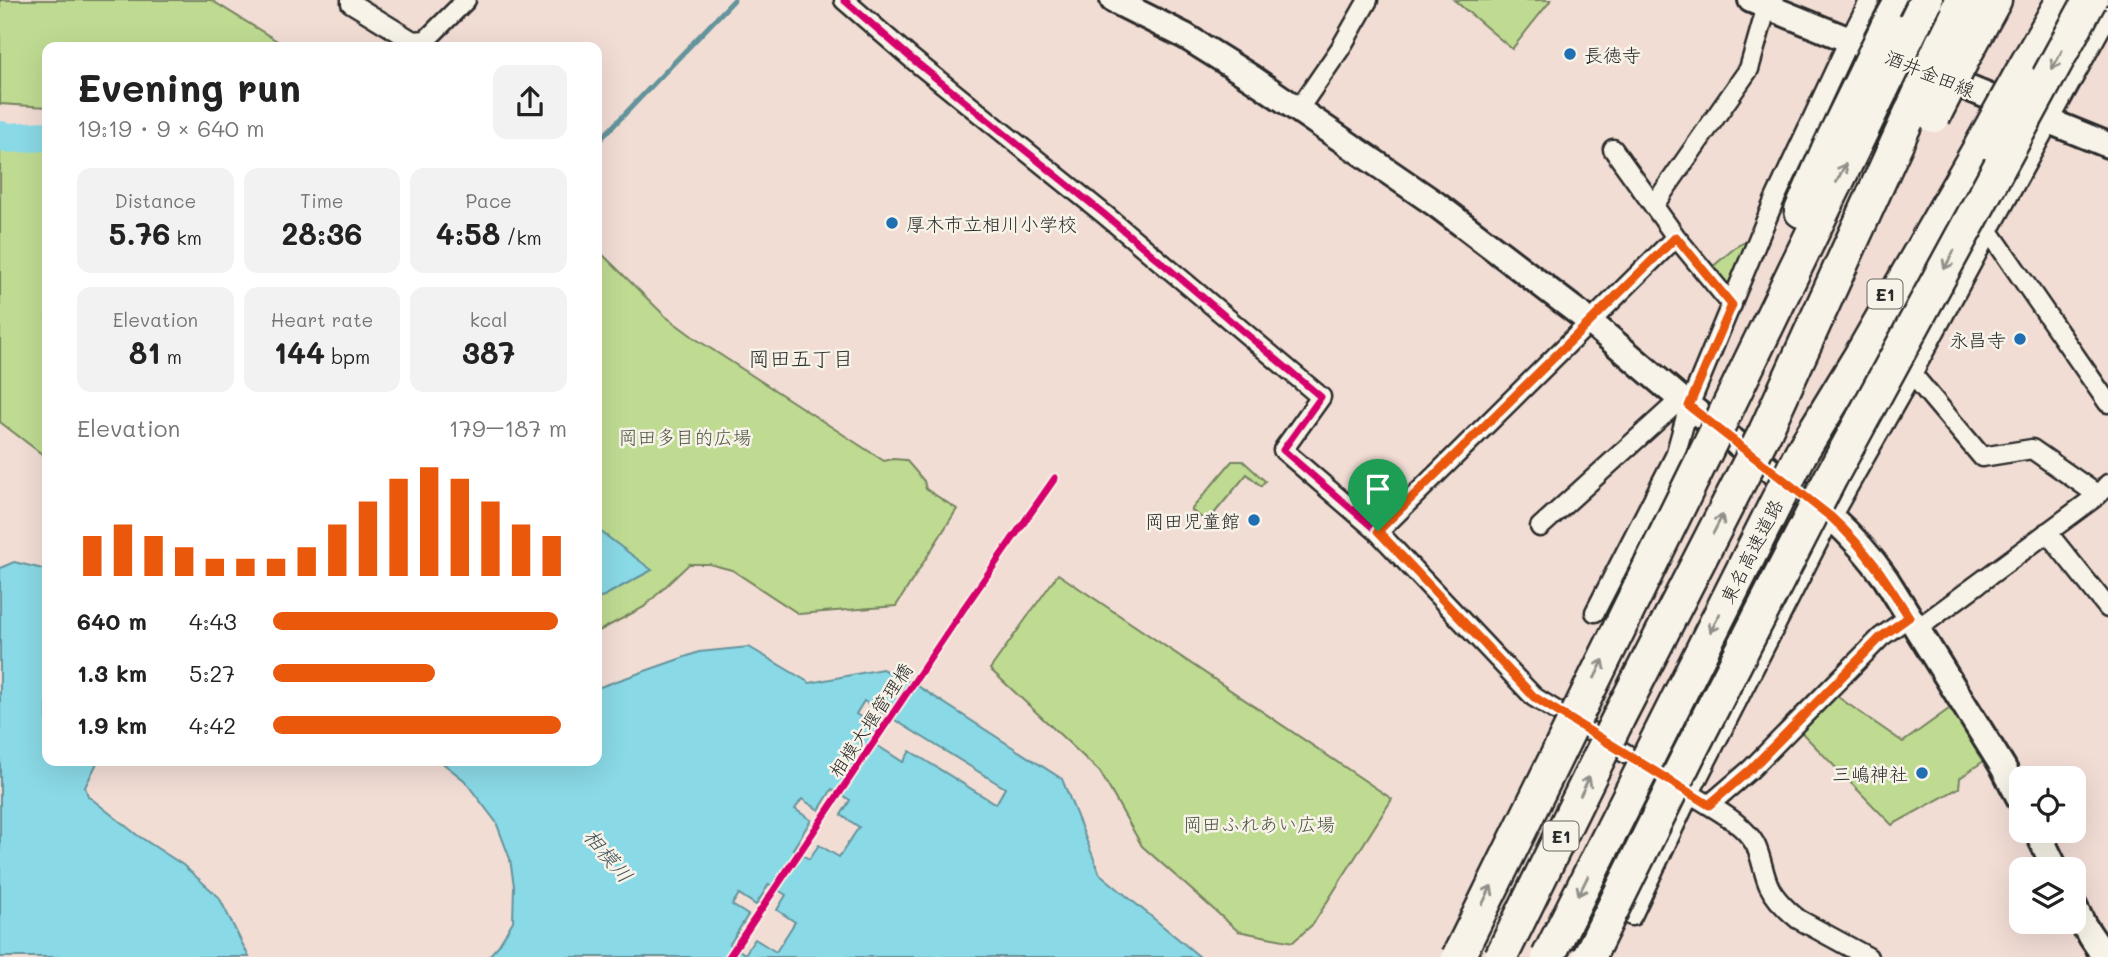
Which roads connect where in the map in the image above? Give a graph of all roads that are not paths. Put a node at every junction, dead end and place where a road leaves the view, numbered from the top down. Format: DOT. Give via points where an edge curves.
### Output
graph roads {
  1 [pos="351,0"];
  2 [pos="466,0"];
  3 [pos="844,0"];
  4 [pos="1368,0"];
  5 [pos="1870,0"];
  6 [pos="1902,0"];
  7 [pos="1926,0"];
  8 [pos="1961,0"];
  9 [pos="1995,0"];
  10 [pos="2042,0"];
  11 [pos="2063,0"];
  12 [pos="2090,0"];
  13 [pos="1123,2"];
  14 [pos="1759,3"];
  15 [pos="2108,15"];
  16 [pos="1849,40"];
  17 [pos="1954,48"];
  18 [pos="1877,73"];
  19 [pos="2012,74"];
  20 [pos="1298,110"];
  21 [pos="2049,121"];
  22 [pos="2108,145"];
  23 [pos="1613,149"];
  24 [pos="1654,205"];
  25 [pos="1989,231"];
  26 [pos="1676,237"];
  27 [pos="1732,305"];
  28 [pos="1589,321"];
  29 [pos="1912,374"];
  30 [pos="2108,403"];
  31 [pos="1704,405"];
  32 [pos="2103,490"];
  33 [pos="1831,517"];
  34 [pos="1540,527"];
  35 [pos="1378,531"];
  36 [pos="2047,532"];
  37 [pos="2108,608"];
  38 [pos="1595,612"];
  39 [pos="1913,623"];
  40 [pos="2009,778"];
  41 [pos="1690,793"];
  42 [pos="1709,805"];
  43 [pos="1632,916"];
  44 [pos="2086,926"];
  45 [pos="1458,957"];
  46 [pos="1502,957"];
  47 [pos="1548,957"];
  48 [pos="1588,957"];
  49 [pos="1868,957"];
  50 [pos="2105,957"];
  1 -- 2 [label="street" via="413,41 426,40"];
  3 -- 35 [label="street" via="1321,397 1283,450"];
  4 -- 20 [label="street"];
  5 -- 16 [label="street"];
  6 -- 18 [label="highway, bridge" via="1887,27"];
  7 -- 18 [label="highway, bridge"];
  8 -- 17 [label="highway"];
  9 -- 17 [label="highway, E1"];
  10 -- 19 [label="highway, 東名高速道路 / E1"];
  11 -- 19 [label="highway"];
  12 -- 48 [label="highway, one-way, bridge" via="1831,477"];
  13 -- 20 [label="street" via="1185,36"];
  14 -- 16 [label="street, 酒井金田線"];
  14 -- 24 [label="street" via="1749,69"];
  15 -- 21 [label="street"];
  16 -- 21 [label="street, 酒井金田線"];
  16 -- 27 [label="street" via="1774,201"];
  46 -- 17 [label="highway, E1, one-way, bridge"];
  31 -- 18 [label="highway, one-way"];
  19 -- 47 [label="highway, 東名高速道路 / E1, one-way, bridge" via="1801,453"];
  20 -- 28 [label="street" via="1437,205"];
  21 -- 22 [label="street, 酒井金田線"];
  21 -- 25 [label="street"];
  23 -- 24 [label="street"];
  24 -- 26 [label="street"];
  25 -- 29 [label="street"];
  25 -- 30 [label="street"];
  26 -- 27 [label="street"];
  26 -- 28 [label="street"];
  27 -- 31 [label="street"];
  28 -- 31 [label="street"];
  28 -- 35 [label="street"];
  29 -- 32 [label="street" via="1982,457 2032,449"];
  29 -- 33 [label="street"];
  31 -- 33 [label="street"];
  31 -- 34 [label="street"];
  31 -- 38 [label="street"];
  45 -- 31 [label="highway, one-way, bridge" via="1692,481"];
  32 -- 36 [label="street"];
  33 -- 39 [label="street" via="1872,560"];
  33 -- 41 [label="street"];
  35 -- 41 [label="street" via="1534,697"];
  36 -- 37 [label="street"];
  36 -- 39 [label="street"];
  39 -- 40 [label="street"];
  39 -- 42 [label="street" via="1881,637 1751,769"];
  41 -- 42 [label="street"];
  41 -- 43 [label="street"];
  42 -- 49 [label="street" via="1750,838 1769,886 1788,911"];
  44 -- 50 [label="street"];
}
